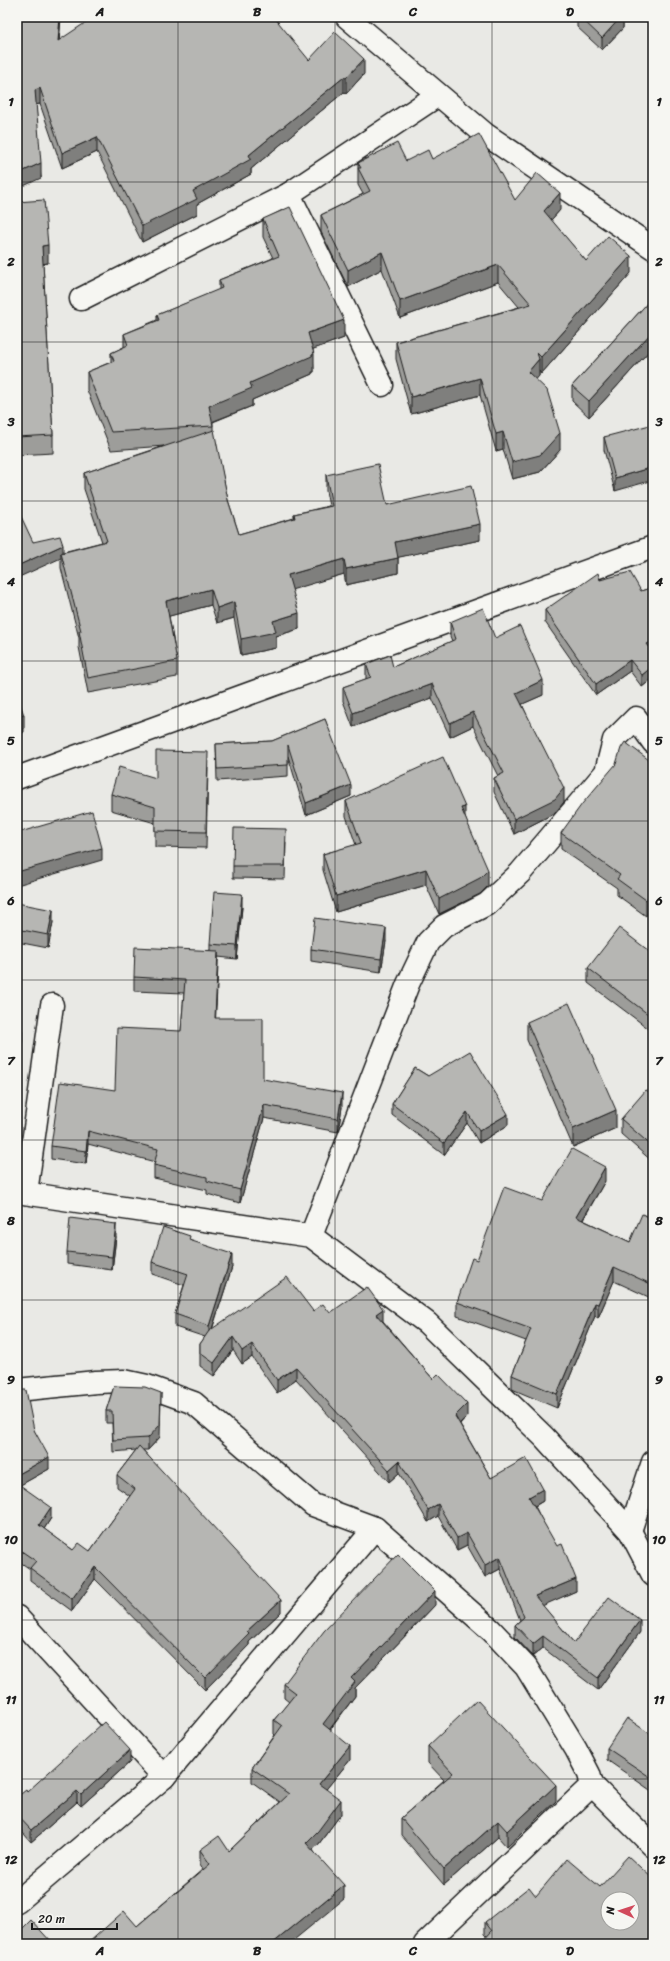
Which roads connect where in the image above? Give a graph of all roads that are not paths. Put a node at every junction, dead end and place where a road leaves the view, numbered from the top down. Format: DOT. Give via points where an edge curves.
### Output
graph roads {
  1 [pos="347,17"];
  2 [pos="438,95"];
  3 [pos="289,194"];
  4 [pos="653,248"];
  5 [pos="81,300"];
  6 [pos="382,386"];
  7 [pos="653,547"];
  8 [pos="653,742"];
  9 [pos="17,778"];
  10 [pos="52,1005"];
  11 [pos="22,1193"];
  12 [pos="311,1236"];
  13 [pos="17,1390"];
  14 [pos="653,1462"];
  15 [pos="375,1528"];
  16 [pos="630,1531"];
  17 [pos="653,1575"];
  18 [pos="17,1617"];
  19 [pos="164,1777"];
  20 [pos="592,1785"];
  21 [pos="653,1846"];
  22 [pos="17,1902"];
  23 [pos="424,1944"];
  1 -- 2 [label="street"];
  2 -- 3 [label="street"];
  2 -- 4 [label="street" via="486,134"];
  3 -- 5 [label="street"];
  3 -- 6 [label="street"];
  7 -- 9 [label="street"];
  8 -- 12 [label="street" via="636,718 614,740 606,772 520,873 487,904 444,926 428,942 408,984"];
  10 -- 11 [label="street"];
  11 -- 12 [label="street"];
  12 -- 16 [label="street" via="427,1323 544,1437"];
  13 -- 15 [label="street" via="124,1381 147,1386 194,1403 313,1505"];
  14 -- 16 [label="street"];
  15 -- 19 [label="street"];
  15 -- 20 [label="street" via="492,1630 526,1667 590,1774"];
  16 -- 17 [label="street"];
  18 -- 19 [label="street"];
  19 -- 22 [label="street"];
  20 -- 21 [label="street"];
  20 -- 23 [label="street"];
}
